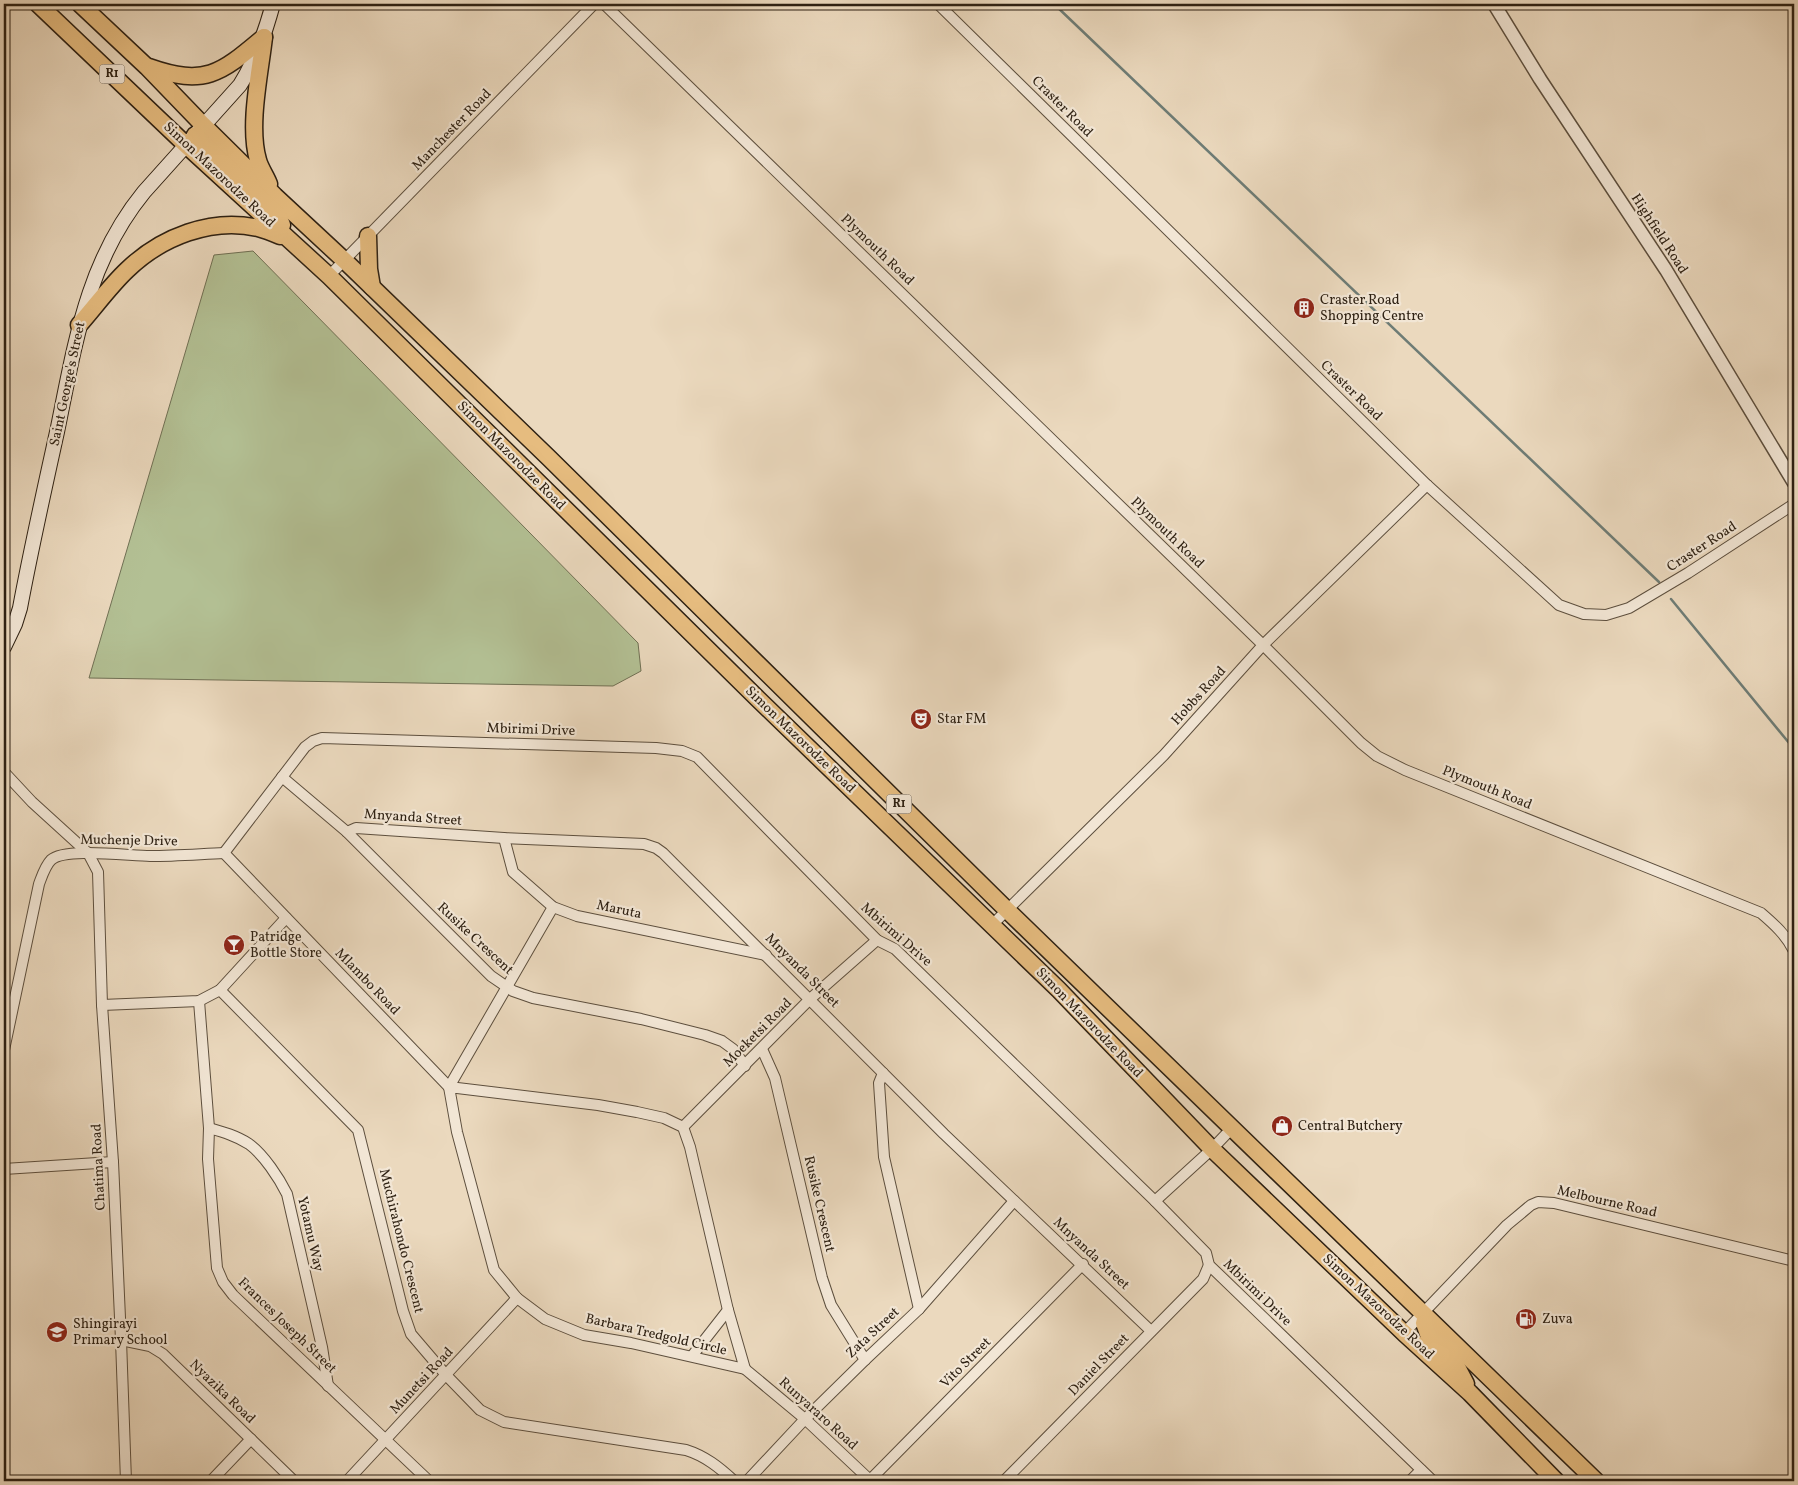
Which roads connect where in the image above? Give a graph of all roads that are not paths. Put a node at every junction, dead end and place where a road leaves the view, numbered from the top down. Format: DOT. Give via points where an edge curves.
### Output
graph roads {
  1 [pos="38,4"];
  2 [pos="80,4"];
  3 [pos="273,4"];
  4 [pos="594,4"];
  5 [pos="604,4"];
  6 [pos="938,4"];
  7 [pos="1494,4"];
  8 [pos="264,38"];
  9 [pos="147,67"];
  10 [pos="195,135"];
  11 [pos="275,196"];
  12 [pos="368,236"];
  13 [pos="287,238"];
  14 [pos="345,261"];
  15 [pos="329,276"];
  16 [pos="372,287"];
  17 [pos="79,325"];
  18 [pos="389,335"];
  19 [pos="1794,483"];
  20 [pos="1426,485"];
  21 [pos="1794,504"];
  22 [pos="1263,645"];
  23 [pos="4,647"];
  24 [pos="4,772"];
  25 [pos="282,777"];
  26 [pos="347,832"];
  27 [pos="504,838"];
  28 [pos="88,853"];
  29 [pos="224,853"];
  30 [pos="553,906"];
  31 [pos="1007,910"];
  32 [pos="286,918"];
  33 [pos="991,926"];
  34 [pos="877,940"];
  35 [pos="1794,952"];
  36 [pos="767,955"];
  37 [pos="507,987"];
  38 [pos="220,990"];
  39 [pos="1059,990"];
  40 [pos="810,999"];
  41 [pos="199,1001"];
  42 [pos="102,1004"];
  43 [pos="762,1049"];
  44 [pos="4,1050"];
  45 [pos="745,1066"];
  46 [pos="883,1073"];
  47 [pos="449,1087"];
  48 [pos="683,1127"];
  49 [pos="209,1128"];
  50 [pos="1232,1128"];
  51 [pos="1212,1149"];
  52 [pos="113,1162"];
  53 [pos="4,1169"];
  54 [pos="1014,1201"];
  55 [pos="1154,1201"];
  56 [pos="1794,1261"];
  57 [pos="1083,1264"];
  58 [pos="1209,1265"];
  59 [pos="517,1298"];
  60 [pos="919,1309"];
  61 [pos="728,1310"];
  62 [pos="1423,1314"];
  63 [pos="1152,1331"];
  64 [pos="1404,1333"];
  65 [pos="121,1340"];
  66 [pos="692,1356"];
  67 [pos="865,1360"];
  68 [pos="745,1369"];
  69 [pos="446,1375"];
  70 [pos="328,1386"];
  71 [pos="1470,1393"];
  72 [pos="806,1419"];
  73 [pos="252,1440"];
  74 [pos="387,1440"];
  75 [pos="1421,1470"];
  76 [pos="126,1481"];
  77 [pos="211,1481"];
  78 [pos="294,1481"];
  79 [pos="347,1481"];
  80 [pos="430,1481"];
  81 [pos="734,1481"];
  82 [pos="747,1481"];
  83 [pos="870,1481"];
  84 [pos="1004,1481"];
  85 [pos="1410,1481"];
  86 [pos="1433,1481"];
  87 [pos="1556,1481"];
  88 [pos="1596,1481"];
  1 -- 10 [label="highway, Simon Mazorodze Road / R1"];
  2 -- 9 [label="highway, Simon Mazorodze Road / R1"];
  3 -- 8 [label="main road, Saint George's Street"];
  4 -- 12 [label="street, Manchester Road"];
  5 -- 22 [label="street, Plymouth Road"];
  6 -- 20 [label="street, Craster Road"];
  7 -- 19 [label="street, Highfield Road" via="1666,270"];
  8 -- 9 [label="highway" via="233,63 205,76 177,76"];
  8 -- 10 [label="main road, Saint George's Street" via="240,85"];
  8 -- 11 [label="highway" via="254,124 255,146 258,161"];
  9 -- 10 [label="highway, Simon Mazorodze Road / R1"];
  10 -- 11 [label="highway, Simon Mazorodze Road / R1"];
  10 -- 13 [label="highway, Simon Mazorodze Road / R1"];
  10 -- 17 [label="main road, Saint George's Street" via="144,192 119,227 106,250"];
  11 -- 14 [label="highway, Simon Mazorodze Road / R1"];
  12 -- 14 [label="street, Manchester Road"];
  12 -- 16 [label="highway"];
  13 -- 15 [label="highway, Simon Mazorodze Road / R1"];
  13 -- 17 [label="highway" via="258,228 240,226 187,232 146,254 128,269"];
  14 -- 15 [label="street, Manchester Road"];
  14 -- 16 [label="highway, Simon Mazorodze Road / R1"];
  14 -- 18 [label="highway" via="345,274 375,304"];
  15 -- 18 [label="highway, Simon Mazorodze Road / R1"];
  16 -- 31 [label="highway, Simon Mazorodze Road / R1"];
  17 -- 23 [label="main road, Saint George's Street" via="20,608"];
  18 -- 33 [label="highway, Simon Mazorodze Road / R1"];
  20 -- 21 [label="street, Craster Road" via="1559,605 1584,614 1606,615 1628,608"];
  20 -- 22 [label="street, Hobbs Road"];
  22 -- 31 [label="street, Hobbs Road" via="1164,755"];
  22 -- 35 [label="street, Plymouth Road" via="1377,756 1761,913 1776,925"];
  24 -- 28 [label="street"];
  25 -- 26 [label="street, Rusike Crescent"];
  25 -- 29 [label="street, Mbirimi Drive"];
  25 -- 34 [label="street, Mbirimi Drive" via="305,748 322,738 646,747 682,751 697,757"];
  26 -- 27 [label="street, Mnyanda Street" via="356,828"];
  26 -- 37 [label="street, Rusike Crescent" via="491,976"];
  27 -- 30 [label="street, Maruta" via="513,872"];
  27 -- 36 [label="street, Mnyanda Street" via="644,844 656,848"];
  28 -- 29 [label="street, Muchenje Drive" via="149,856"];
  28 -- 42 [label="street, Chatima Road" via="98,872"];
  28 -- 44 [label="street, Muchenje Drive" via="52,858 44,869"];
  29 -- 32 [label="street, Mlambo Road"];
  30 -- 36 [label="street, Maruta" via="578,916"];
  30 -- 37 [label="street"];
  31 -- 33 [label="street, Hobbs Road"];
  31 -- 39 [label="highway" via="1014,930 1044,959"];
  31 -- 50 [label="highway, Simon Mazorodze Road / R1"];
  32 -- 38 [label="street"];
  32 -- 47 [label="street, Mlambo Road"];
  33 -- 39 [label="highway, Simon Mazorodze Road / R1"];
  34 -- 40 [label="street, Moeketsi Road"];
  34 -- 55 [label="street, Mbirimi Drive" via="895,950"];
  36 -- 40 [label="street, Mnyanda Street"];
  37 -- 45 [label="street, Rusike Crescent" via="533,998 705,1034 733,1049"];
  37 -- 47 [label="street"];
  38 -- 41 [label="street"];
  38 -- 69 [label="street, Muchirahondo Crescent" via="358,1130 408,1326 411,1334"];
  39 -- 51 [label="highway, Simon Mazorodze Road / R1"];
  40 -- 43 [label="street, Moeketsi Road"];
  40 -- 46 [label="street, Mnyanda Street"];
  41 -- 42 [label="street"];
  41 -- 49 [label="street, Frances Joseph Street"];
  42 -- 52 [label="street, Chatima Road"];
  43 -- 45 [label="street, Moeketsi Road"];
  43 -- 67 [label="street, Rusike Crescent" via="775,1078 825,1287 831,1305"];
  45 -- 48 [label="street, Moeketsi Road"];
  46 -- 54 [label="street, Mnyanda Street"];
  46 -- 60 [label="street" via="879,1083 884,1157"];
  47 -- 48 [label="street" via="598,1105 664,1118"];
  47 -- 59 [label="street, Barbara Tredgold Circle" via="457,1132 494,1270"];
  48 -- 61 [label="street, Barbara Tredgold Circle"];
  49 -- 70 [label="street, Yotamu Way" via="230,1134 250,1145 278,1176 287,1194"];
  49 -- 70 [label="street, Frances Joseph Street" via="208,1159 217,1268 223,1282"];
  50 -- 51 [label="street"];
  50 -- 62 [label="highway, Simon Mazorodze Road / R1"];
  51 -- 55 [label="street"];
  51 -- 64 [label="highway, Simon Mazorodze Road / R1"];
  52 -- 53 [label="street"];
  52 -- 65 [label="street, Chatima Road"];
  54 -- 57 [label="street, Mnyanda Street"];
  54 -- 60 [label="street, Zata Street"];
  55 -- 58 [label="street, Mbirimi Drive" via="1206,1253"];
  56 -- 62 [label="street, Melbourne Road" via="1554,1203 1538,1202 1507,1225"];
  57 -- 63 [label="street, Mnyanda Street"];
  57 -- 83 [label="street, Vito Street"];
  58 -- 63 [label="street, Daniel Street" via="1203,1278"];
  58 -- 75 [label="street, Mbirimi Drive"];
  59 -- 66 [label="street, Barbara Tredgold Circle" via="545,1319 584,1335"];
  59 -- 69 [label="street, Munetsi Road"];
  60 -- 67 [label="street, Zata Street"];
  61 -- 66 [label="street"];
  61 -- 68 [label="street, Barbara Tredgold Circle"];
  62 -- 64 [label="street, Melbourne Road"];
  62 -- 71 [label="highway" via="1428,1334 1456,1364"];
  62 -- 88 [label="highway, Simon Mazorodze Road / R1"];
  63 -- 84 [label="street, Daniel Street"];
  64 -- 71 [label="highway, Simon Mazorodze Road / R1"];
  65 -- 73 [label="street, Nyazika Road" via="150,1346 163,1354"];
  65 -- 76 [label="street, Chatima Road"];
  66 -- 68 [label="street, Barbara Tredgold Circle"];
  67 -- 72 [label="street, Zata Street"];
  68 -- 72 [label="street, Runyararo Road"];
  69 -- 74 [label="street, Munetsi Road"];
  69 -- 81 [label="street, Muchirahondo Crescent" via="480,1410 504,1422 686,1450 701,1455"];
  70 -- 74 [label="street, Frances Joseph Street"];
  71 -- 87 [label="highway, Simon Mazorodze Road / R1"];
  72 -- 82 [label="street, Zata Street"];
  72 -- 83 [label="street, Runyararo Road"];
  73 -- 77 [label="street"];
  73 -- 78 [label="street, Nyazika Road"];
  74 -- 79 [label="street, Munetsi Road"];
  74 -- 80 [label="street, Frances Joseph Street"];
  75 -- 85 [label="street"];
  75 -- 86 [label="street, Mbirimi Drive"];
}
